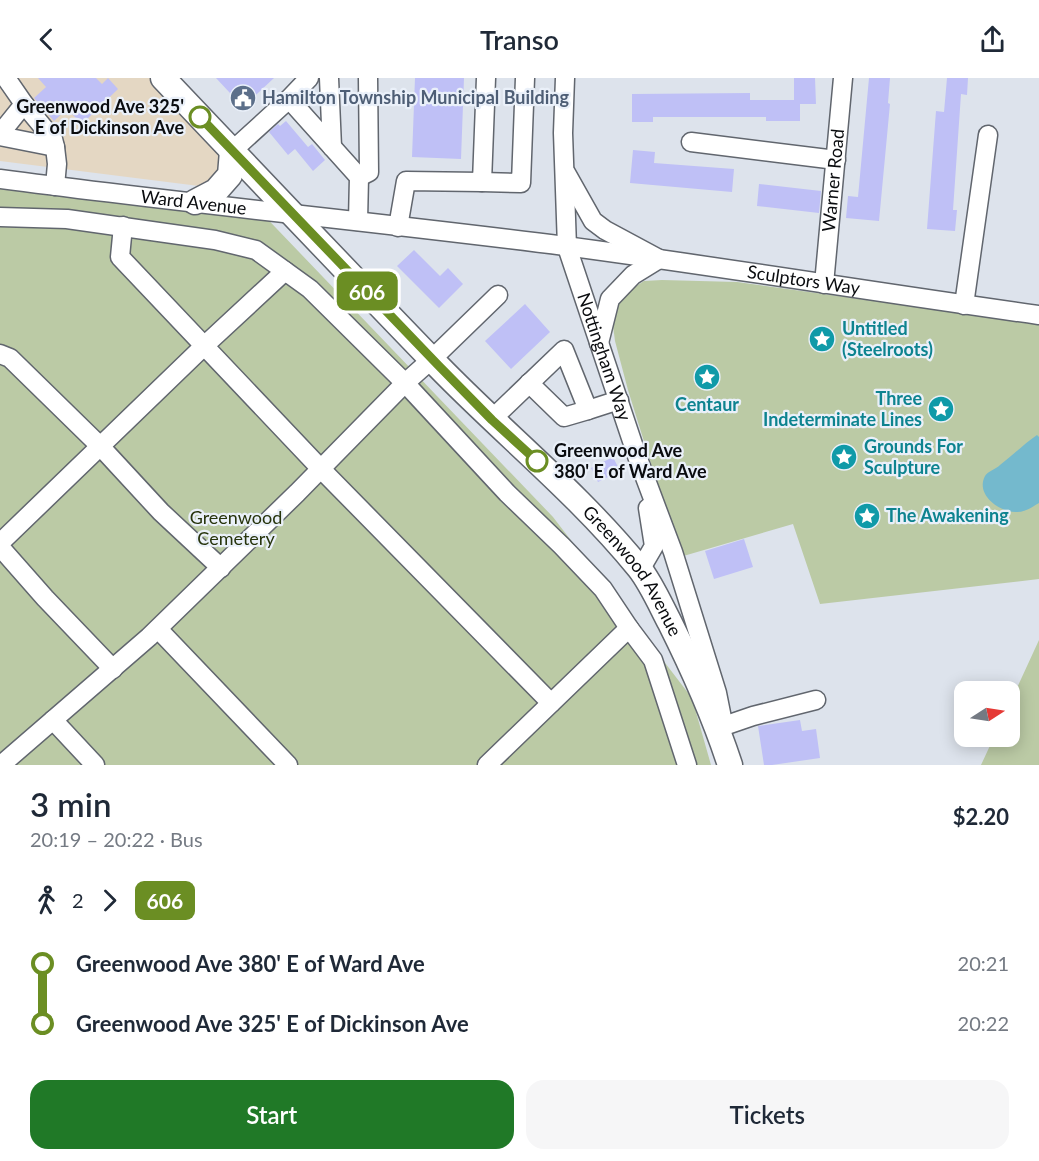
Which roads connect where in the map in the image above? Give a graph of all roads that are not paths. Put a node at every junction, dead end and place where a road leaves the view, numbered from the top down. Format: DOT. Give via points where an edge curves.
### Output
graph roads {
  1 [pos="6,78"];
  2 [pos="163,78"];
  3 [pos="309,78"];
  4 [pos="329,78"];
  5 [pos="368,78"];
  6 [pos="486,78"];
  7 [pos="525,78"];
  8 [pos="565,78"];
  9 [pos="843,78"];
  10 [pos="289,99"];
  11 [pos="24,104"];
  12 [pos="0,135"];
  13 [pos="988,135"];
  14 [pos="691,142"];
  15 [pos="55,147"];
  16 [pos="332,147"];
  17 [pos="232,150"];
  18 [pos="836,160"];
  19 [pos="565,170"];
  20 [pos="359,177"];
  21 [pos="0,179"];
  22 [pos="482,182"];
  23 [pos="55,186"];
  24 [pos="195,202"];
  25 [pos="292,213"];
  26 [pos="0,217"];
  27 [pos="358,221"];
  28 [pos="123,226"];
  29 [pos="398,227"];
  30 [pos="567,247"];
  31 [pos="659,259"];
  32 [pos="285,271"];
  33 [pos="824,284"];
  34 [pos="498,295"];
  35 [pos="964,304"];
  36 [pos="1039,315"];
  37 [pos="599,343"];
  38 [pos="204,347"];
  39 [pos="0,354"];
  40 [pos="432,359"];
  41 [pos="405,383"];
  42 [pos="529,383"];
  43 [pos="619,400"];
  44 [pos="588,410"];
  45 [pos="492,420"];
  46 [pos="100,446"];
  47 [pos="637,456"];
  48 [pos="321,469"];
  49 [pos="0,545"];
  50 [pos="221,568"];
  51 [pos="640,570"];
  52 [pos="629,627"];
  53 [pos="158,629"];
  54 [pos="113,669"];
  55 [pos="816,700"];
  56 [pos="551,703"];
  57 [pos="52,720"];
  58 [pos="718,728"];
  59 [pos="3,757"];
  60 [pos="95,765"];
  61 [pos="288,765"];
  62 [pos="487,765"];
  63 [pos="687,765"];
  64 [pos="730,765"];
  1 -- 11 [label="street"];
  2 -- 17 [label="main road, Greenwood Avenue"];
  3 -- 10 [label="street"];
  4 -- 16 [label="street"];
  5 -- 20 [label="street" via="369,172"];
  6 -- 22 [label="street"];
  7 -- 22 [label="street" via="521,183"];
  8 -- 19 [label="street, Nottingham Way"];
  9 -- 18 [label="street, Warner Road"];
  10 -- 16 [label="street"];
  10 -- 17 [label="street"];
  11 -- 12 [label="street"];
  11 -- 15 [label="street" via="50,134"];
  12 -- 15 [label="street"];
  13 -- 35 [label="street"];
  14 -- 18 [label="street"];
  15 -- 23 [label="street"];
  16 -- 20 [label="street"];
  17 -- 24 [label="main road" via="230,175 216,191"];
  17 -- 25 [label="main road, Greenwood Avenue"];
  18 -- 33 [label="street, Warner Road"];
  19 -- 30 [label="street, Nottingham Way"];
  19 -- 31 [label="street" via="593,221"];
  20 -- 27 [label="street"];
  21 -- 23 [label="street, Ward Avenue"];
  22 -- 29 [label="street" via="406,181"];
  23 -- 24 [label="street, Ward Avenue"];
  24 -- 25 [label="street, Ward Avenue"];
  25 -- 27 [label="street, Ward Avenue"];
  25 -- 40 [label="main road, Greenwood Avenue"];
  26 -- 28 [label="street"];
  27 -- 29 [label="street, Ward Avenue"];
  28 -- 32 [label="street" via="256,250"];
  28 -- 38 [label="street" via="120,257"];
  29 -- 30 [label="street, Ward Avenue"];
  30 -- 31 [label="street, Sculptors Way"];
  30 -- 37 [label="street, Nottingham Way"];
  31 -- 33 [label="street, Sculptors Way"];
  31 -- 37 [label="street" via="633,275 610,299"];
  32 -- 38 [label="street"];
  32 -- 41 [label="street" via="310,289"];
  33 -- 35 [label="street, Sculptors Way"];
  34 -- 40 [label="street"];
  35 -- 36 [label="street, Sculptors Way"];
  37 -- 43 [label="street, Nottingham Way"];
  38 -- 46 [label="street"];
  38 -- 48 [label="street"];
  39 -- 46 [label="street" via="10,358"];
  40 -- 41 [label="street"];
  40 -- 45 [label="main road, Greenwood Avenue"];
  41 -- 48 [label="street"];
  41 -- 52 [label="street" via="603,589"];
  42 -- 44 [label="street" via="564,417"];
  42 -- 44 [label="street" via="564,350"];
  42 -- 45 [label="street"];
  43 -- 44 [label="street"];
  43 -- 47 [label="street, Nottingham Way"];
  45 -- 51 [label="main road, Greenwood Avenue" via="553,474"];
  46 -- 49 [label="street"];
  46 -- 50 [label="street"];
  47 -- 51 [label="street" via="654,546"];
  47 -- 58 [label="street, Nottingham Way" via="673,552 717,693 722,718"];
  48 -- 50 [label="street"];
  48 -- 56 [label="street"];
  49 -- 54 [label="street"];
  50 -- 53 [label="street"];
  51 -- 58 [label="main road, Greenwood Avenue" via="684,650"];
  52 -- 56 [label="street"];
  52 -- 63 [label="street" via="653,660"];
  53 -- 54 [label="street"];
  53 -- 61 [label="street"];
  54 -- 57 [label="street"];
  55 -- 58 [label="street"];
  56 -- 62 [label="street"];
  57 -- 59 [label="street"];
  57 -- 60 [label="street"];
  58 -- 64 [label="main road, Nottingham Way"];
}
